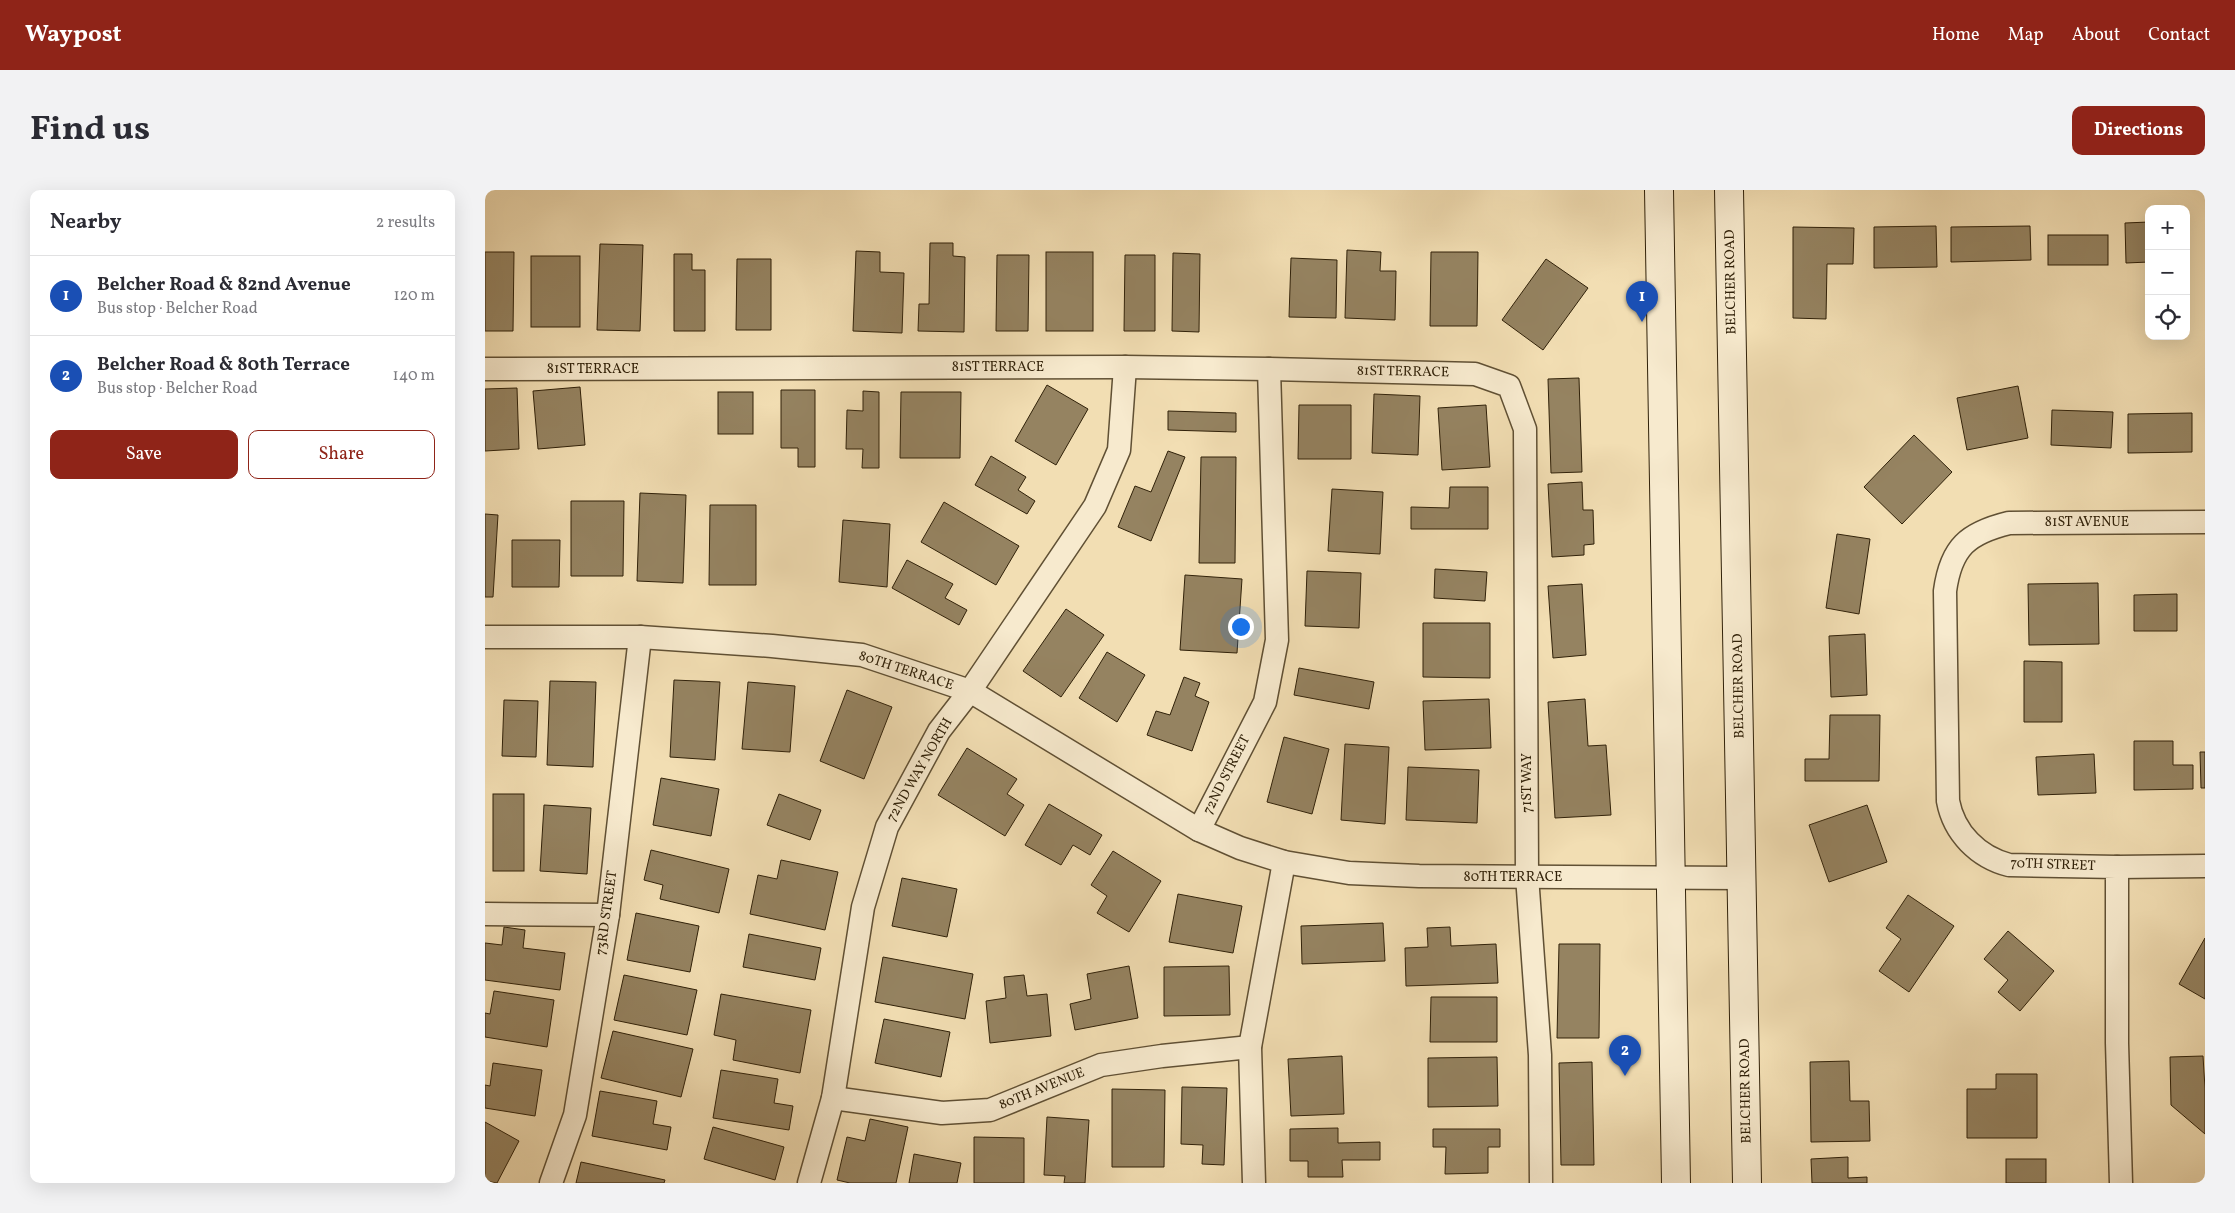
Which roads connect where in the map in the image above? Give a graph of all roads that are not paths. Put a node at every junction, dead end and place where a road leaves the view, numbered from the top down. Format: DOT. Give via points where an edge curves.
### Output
graph roads {
  1 [pos="1659,190"];
  2 [pos="1729,190"];
  3 [pos="1125,367"];
  4 [pos="485,368"];
  5 [pos="1269,369"];
  6 [pos="1509,386"];
  7 [pos="2205,522"];
  8 [pos="1971,537"];
  9 [pos="485,637"];
  10 [pos="640,638"];
  11 [pos="970,691"];
  12 [pos="1199,830"];
  13 [pos="1284,862"];
  14 [pos="2205,866"];
  15 [pos="2117,867"];
  16 [pos="1527,876"];
  17 [pos="1671,878"];
  18 [pos="1742,878"];
  19 [pos="485,914"];
  20 [pos="608,915"];
  21 [pos="1250,1047"];
  22 [pos="833,1098"];
  23 [pos="551,1183"];
  24 [pos="809,1183"];
  25 [pos="1254,1183"];
  26 [pos="1541,1183"];
  27 [pos="1676,1183"];
  28 [pos="1747,1183"];
  29 [pos="2121,1183"];
  1 -- 17 [label="main road"];
  2 -- 18 [label="main road, BELCHER ROAD"];
  3 -- 4 [label="street, 81ST TERRACE"];
  3 -- 5 [label="street, 81ST TERRACE"];
  3 -- 11 [label="street, 72ND WAY NORTH" via="1119,450 1095,506"];
  5 -- 6 [label="street, 81ST TERRACE" via="1475,374"];
  5 -- 12 [label="street, 72ND STREET" via="1277,640 1265,702"];
  6 -- 16 [label="street, 71ST WAY" via="1525,429"];
  7 -- 8 [label="street, 81ST AVENUE" via="2020,522 1984,529"];
  8 -- 15 [label="street, 70TH STREET" via="1952,561 1945,590 1947,794 1950,815 1969,842 1996,862 2023,866"];
  9 -- 10 [label="street, 80TH TERRACE"];
  10 -- 11 [label="street, 80TH TERRACE" via="861,655"];
  10 -- 20 [label="street, 73RD STREET"];
  11 -- 12 [label="street, 80TH TERRACE"];
  11 -- 22 [label="street, 72ND WAY NORTH" via="939,731 887,827 863,907"];
  12 -- 13 [label="street, 72ND STREET"];
  13 -- 16 [label="street, 80TH TERRACE" via="1379,875"];
  13 -- 21 [label="street"];
  14 -- 15 [label="street"];
  15 -- 29 [label="street"];
  16 -- 17 [label="street, 80TH TERRACE"];
  16 -- 26 [label="street, 71ST WAY" via="1540,1055"];
  17 -- 18 [label="street, 80TH TERRACE"];
  17 -- 27 [label="main road"];
  18 -- 28 [label="main road, BELCHER ROAD"];
  19 -- 20 [label="street"];
  20 -- 23 [label="street, 73RD STREET" via="575,1115"];
  21 -- 22 [label="street, 80TH AVENUE" via="1101,1066 991,1110 941,1113"];
  21 -- 25 [label="street"];
  22 -- 24 [label="street, 72ND WAY NORTH"];
}
